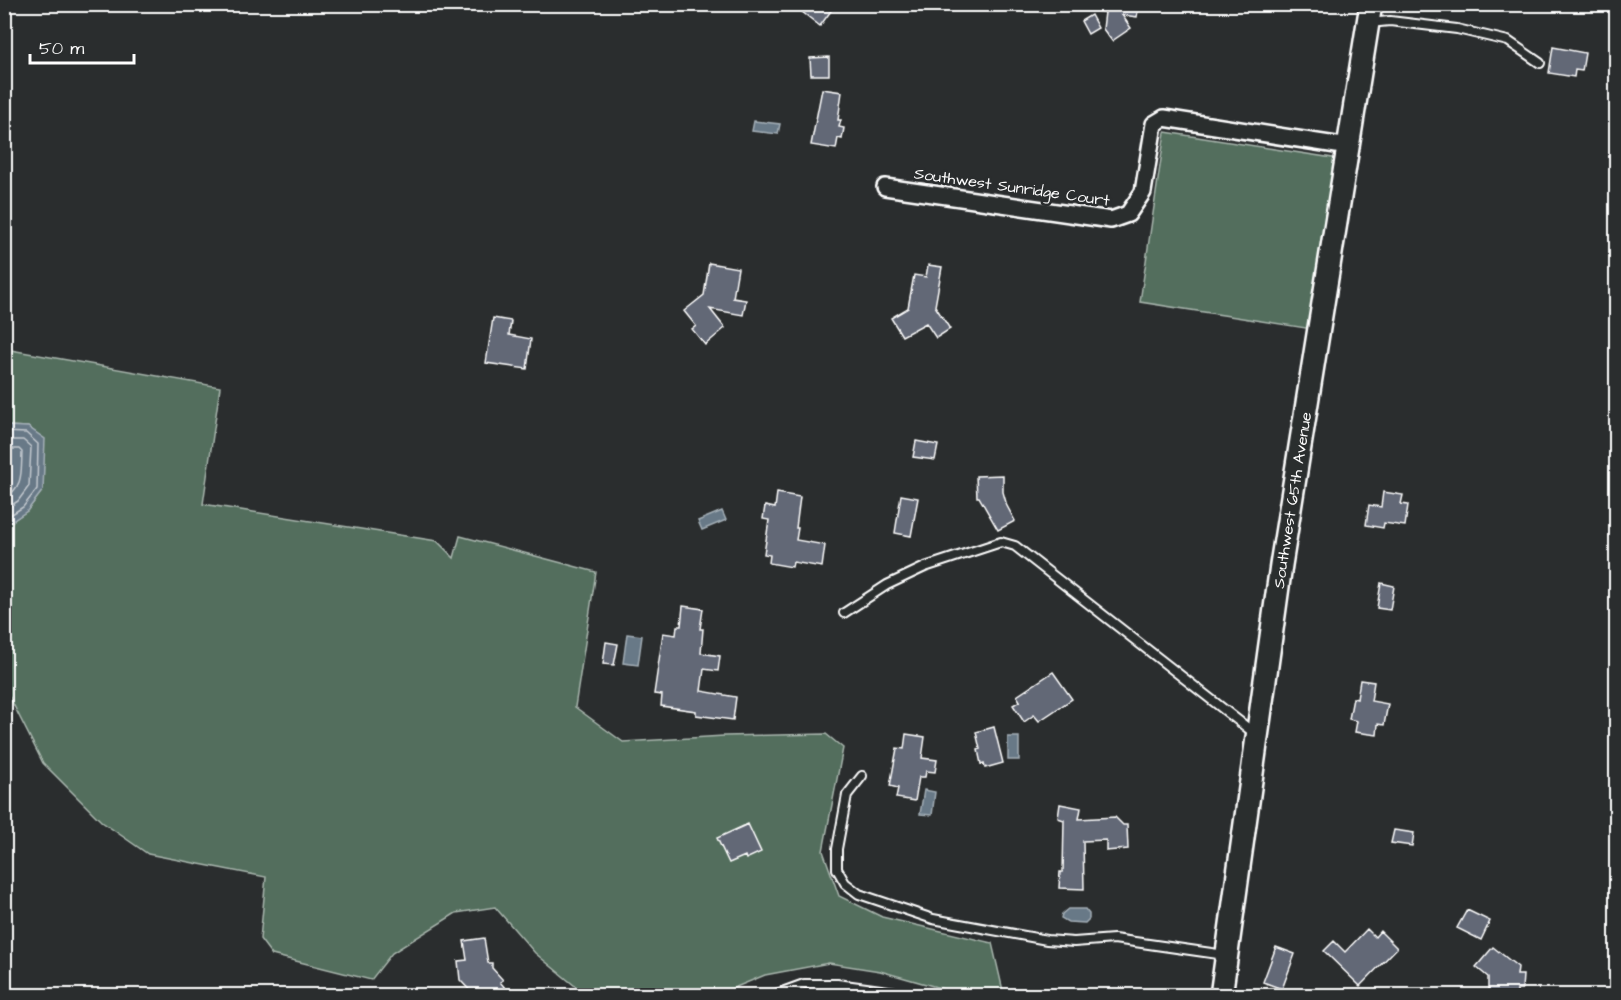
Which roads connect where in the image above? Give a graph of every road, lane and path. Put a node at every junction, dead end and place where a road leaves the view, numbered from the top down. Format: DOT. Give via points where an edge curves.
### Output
graph roads {
  1 [pos="1369,14"];
  2 [pos="1540,63"];
  3 [pos="1349,147"];
  4 [pos="885,186"];
  5 [pos="844,613"];
  6 [pos="1257,736"];
  7 [pos="862,776"];
  8 [pos="1227,955"];
  9 [pos="771,996"];
  10 [pos="925,996"];
  11 [pos="1221,996"];
  1 -- 2 [label="lane" via="1508,41"];
  1 -- 3 [label="main road, Southwest 65th Avenue"];
  3 -- 4 [label="street, Southwest Sunridge Court" via="1164,118 1154,124 1143,192 1128,214 1111,220"];
  3 -- 6 [label="main road, Southwest 65th Avenue"];
  5 -- 6 [label="lane" via="887,585 925,567 1001,542 1015,546"];
  6 -- 8 [label="main road, Southwest 65th Avenue"];
  7 -- 8 [label="lane" via="847,795 837,849 837,869 845,883 859,894 933,919 1047,940 1114,939"];
  8 -- 11 [label="main road, Southwest 65th Avenue"];
  9 -- 10 [label="lane" via="804,984 837,984"];
}
